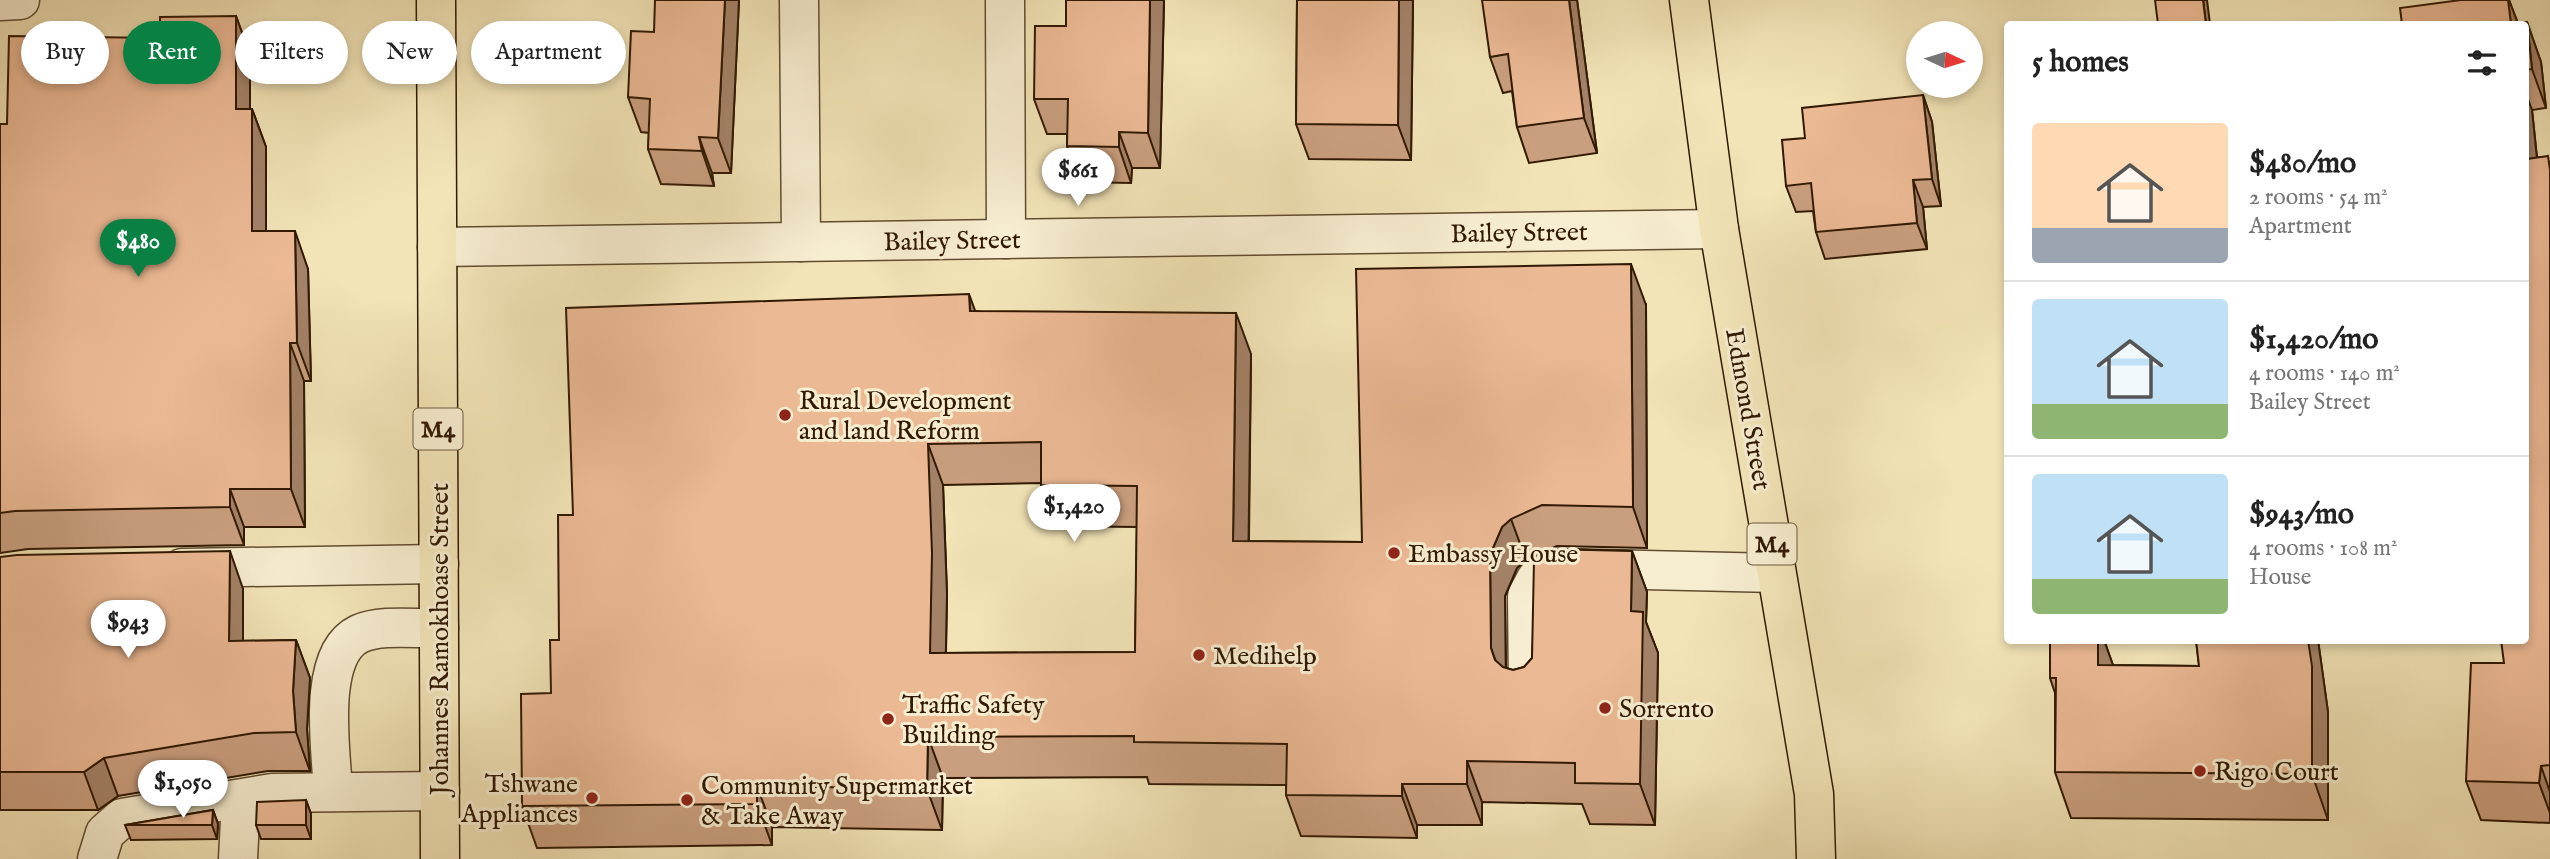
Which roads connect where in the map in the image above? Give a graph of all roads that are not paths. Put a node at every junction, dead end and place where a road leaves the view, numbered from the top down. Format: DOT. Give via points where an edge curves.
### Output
graph roads {
  1 [pos="20,0"];
  2 [pos="436,0"];
  3 [pos="799,0"];
  4 [pos="1005,0"];
  5 [pos="1689,0"];
  6 [pos="0,1"];
  7 [pos="1719,229"];
  8 [pos="1006,239"];
  9 [pos="802,242"];
  10 [pos="437,247"];
  11 [pos="439,564"];
  12 [pos="152,569"];
  13 [pos="1776,573"];
  14 [pos="439,628"];
  15 [pos="1528,689"];
  16 [pos="333,790"];
  17 [pos="440,791"];
  18 [pos="241,799"];
  19 [pos="97,859"];
  20 [pos="238,859"];
  21 [pos="440,859"];
  22 [pos="1816,859"];
  1 -- 6 [label="street"];
  2 -- 10 [label="main road, Johannes Ramokhoase Street / M4"];
  3 -- 9 [label="street"];
  4 -- 8 [label="street"];
  5 -- 7 [label="main road, Edmond Street / M4"];
  7 -- 8 [label="street, Bailey Street"];
  7 -- 13 [label="main road, Edmond Street / M4"];
  8 -- 9 [label="street, Bailey Street"];
  9 -- 10 [label="street, Bailey Street"];
  10 -- 11 [label="main road, Johannes Ramokhoase Street / M4"];
  11 -- 12 [label="street"];
  11 -- 14 [label="main road, Johannes Ramokhoase Street / M4"];
  13 -- 15 [label="street" via="1557,568 1536,579 1527,596"];
  13 -- 22 [label="main road, Edmond Street / M4" via="1814,794"];
  14 -- 16 [label="street" via="362,633 346,642 332,674"];
  14 -- 17 [label="main road, Johannes Ramokhoase Street / M4"];
  16 -- 17 [label="street"];
  16 -- 18 [label="street"];
  17 -- 21 [label="main road, Johannes Ramokhoase Street / M4"];
  18 -- 19 [label="street" via="121,818 105,833"];
  18 -- 20 [label="street"];
}
